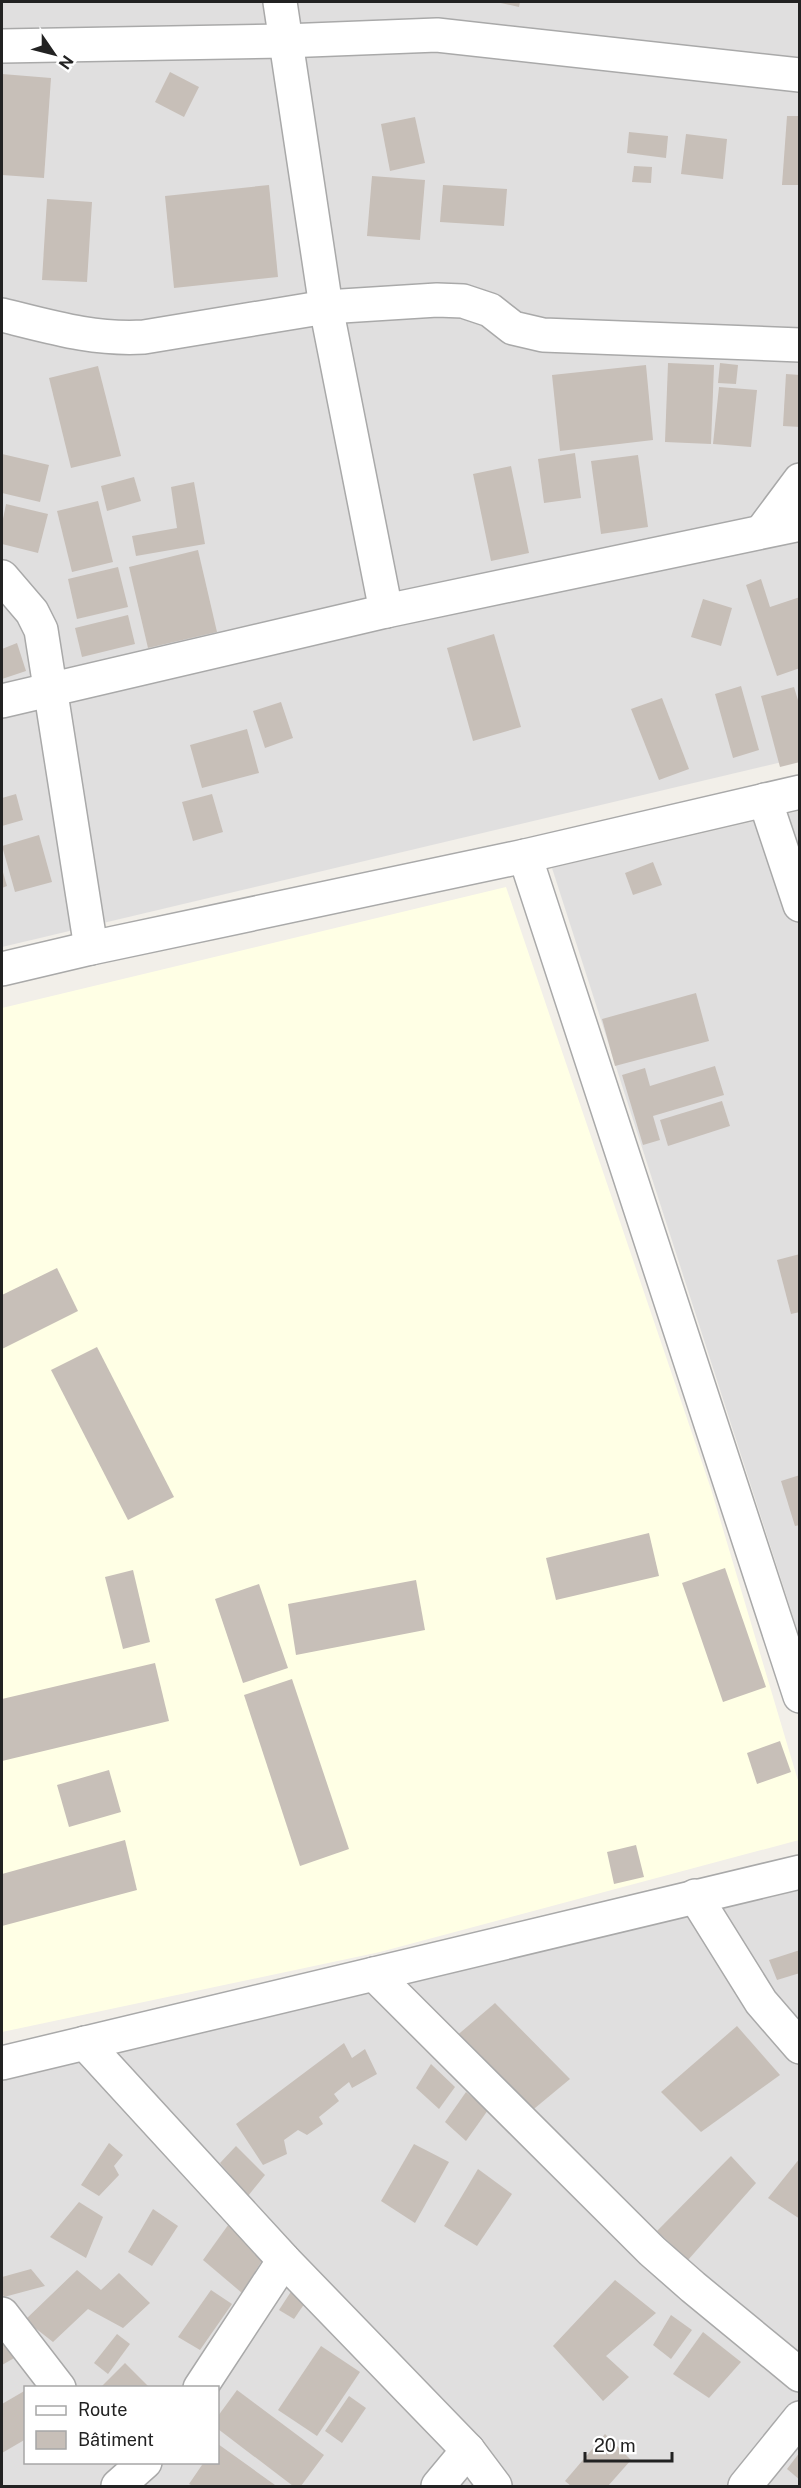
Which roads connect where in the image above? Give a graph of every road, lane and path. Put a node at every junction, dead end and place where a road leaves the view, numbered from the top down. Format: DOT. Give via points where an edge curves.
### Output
graph roads {
  1 [pos="280,2"];
  2 [pos="284,41"];
  3 [pos="2,46"];
  4 [pos="800,75"];
  5 [pos="326,307"];
  6 [pos="2,315"];
  7 [pos="800,345"];
  8 [pos="800,480"];
  9 [pos="800,524"];
  10 [pos="762,531"];
  11 [pos="2,577"];
  12 [pos="386,611"];
  13 [pos="50,689"];
  14 [pos="2,700"];
  15 [pos="800,792"];
  16 [pos="765,800"];
  17 [pos="525,856"];
  18 [pos="800,905"];
  19 [pos="91,948"];
  20 [pos="2,969"];
  21 [pos="800,1696"];
  22 [pos="800,1872"];
  23 [pos="695,1896"];
  24 [pos="374,1974"];
  25 [pos="85,2043"];
  26 [pos="800,2047"];
  27 [pos="2,2063"];
  28 [pos="284,2260"];
  29 [pos="2,2314"];
  30 [pos="800,2375"];
  31 [pos="57,2386"];
  32 [pos="201,2386"];
  33 [pos="800,2418"];
  34 [pos="468,2450"];
  35 [pos="438,2487"];
  36 [pos="495,2487"];
  37 [pos="745,2487"];
  1 -- 2 [label="street"];
  2 -- 3 [label="street"];
  2 -- 4 [label="street" via="437,35"];
  2 -- 5 [label="street"];
  5 -- 6 [label="street" via="116,339"];
  5 -- 7 [label="street" via="463,301 490,310 513,327 543,335"];
  5 -- 12 [label="street"];
  8 -- 10 [label="street"];
  9 -- 10 [label="street"];
  10 -- 12 [label="street"];
  11 -- 13 [label="street" via="32,612 40,630"];
  12 -- 13 [label="street"];
  13 -- 14 [label="street"];
  13 -- 19 [label="street"];
  15 -- 16 [label="street"];
  16 -- 17 [label="street"];
  16 -- 18 [label="street"];
  17 -- 19 [label="street"];
  17 -- 21 [label="street"];
  19 -- 20 [label="street"];
  22 -- 23 [label="street"];
  23 -- 24 [label="street"];
  23 -- 26 [label="street" via="760,2002"];
  24 -- 25 [label="street"];
  24 -- 30 [label="street" via="652,2251"];
  25 -- 27 [label="street"];
  25 -- 28 [label="street"];
  28 -- 32 [label="street"];
  28 -- 34 [label="street"];
  29 -- 31 [label="street"];
  33 -- 37 [label="street"];
  34 -- 35 [label="street"];
  34 -- 36 [label="street"];
}
